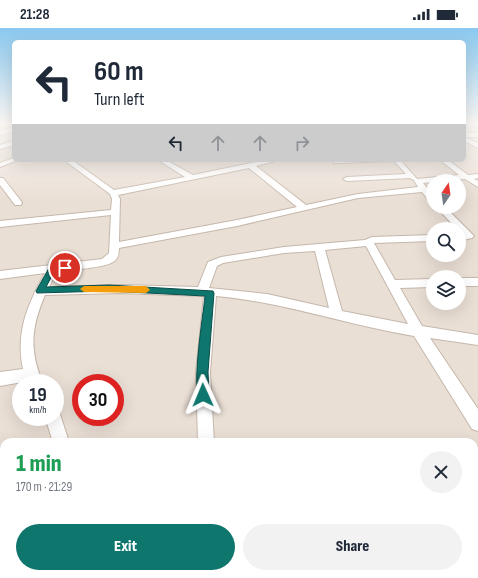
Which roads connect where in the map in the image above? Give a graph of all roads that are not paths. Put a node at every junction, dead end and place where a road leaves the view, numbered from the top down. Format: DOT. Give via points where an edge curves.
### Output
graph roads {
  1 [pos="7,150"];
  2 [pos="12,152"];
  3 [pos="12,161"];
  4 [pos="72,162"];
  5 [pos="164,162"];
  6 [pos="268,162"];
  7 [pos="386,162"];
  8 [pos="398,162"];
  9 [pos="446,162"];
  10 [pos="0,165"];
  11 [pos="251,166"];
  12 [pos="463,174"];
  13 [pos="345,176"];
  14 [pos="466,176"];
  15 [pos="478,176"];
  16 [pos="192,178"];
  17 [pos="414,178"];
  18 [pos="426,178"];
  19 [pos="0,180"];
  20 [pos="478,185"];
  21 [pos="423,189"];
  22 [pos="113,192"];
  23 [pos="426,192"];
  24 [pos="18,203"];
  25 [pos="304,208"];
  26 [pos="116,212"];
  27 [pos="447,214"];
  28 [pos="455,222"];
  29 [pos="0,224"];
  30 [pos="426,238"];
  31 [pos="369,244"];
  32 [pos="114,246"];
  33 [pos="319,247"];
  34 [pos="52,270"];
  35 [pos="0,275"];
  36 [pos="466,282"];
  37 [pos="478,282"];
  38 [pos="426,283"];
  39 [pos="392,284"];
  40 [pos="40,291"];
  41 [pos="206,293"];
  42 [pos="336,314"];
  43 [pos="418,331"];
  44 [pos="478,340"];
  45 [pos="33,374"];
  46 [pos="0,379"];
  47 [pos="12,379"];
  48 [pos="478,423"];
  49 [pos="57,426"];
  50 [pos="60,438"];
  51 [pos="206,438"];
  1 -- 2 [label="street"];
  3 -- 10 [label="street"];
  4 -- 22 [label="street"];
  5 -- 16 [label="street"];
  6 -- 11 [label="street"];
  7 -- 13 [label="street"];
  8 -- 17 [label="street"];
  9 -- 12 [label="street"];
  11 -- 16 [label="street"];
  11 -- 25 [label="street"];
  13 -- 17 [label="street"];
  13 -- 21 [label="street"];
  13 -- 25 [label="street"];
  14 -- 15 [label="street"];
  14 -- 20 [label="street"];
  16 -- 22 [label="street"];
  17 -- 18 [label="street"];
  17 -- 21 [label="street"];
  19 -- 24 [label="street"];
  21 -- 23 [label="street"];
  22 -- 26 [label="street"];
  25 -- 32 [label="street" via="238,224"];
  26 -- 29 [label="street"];
  26 -- 32 [label="street"];
  27 -- 28 [label="street"];
  30 -- 31 [label="street" via="372,240"];
  31 -- 33 [label="street"];
  31 -- 39 [label="street"];
  32 -- 34 [label="street" via="114,254 109,260"];
  33 -- 41 [label="street" via="216,261 211,266"];
  33 -- 42 [label="street"];
  34 -- 35 [label="street"];
  34 -- 40 [label="street"];
  36 -- 37 [label="street"];
  38 -- 39 [label="street"];
  39 -- 43 [label="street"];
  40 -- 41 [label="street" via="109,288"];
  40 -- 45 [label="street" via="27,330 27,352"];
  41 -- 42 [label="street" via="252,296"];
  41 -- 51 [label="street" via="203,372"];
  42 -- 43 [label="street"];
  43 -- 44 [label="street"];
  43 -- 48 [label="street"];
  46 -- 47 [label="street"];
  49 -- 50 [label="street"];
}
